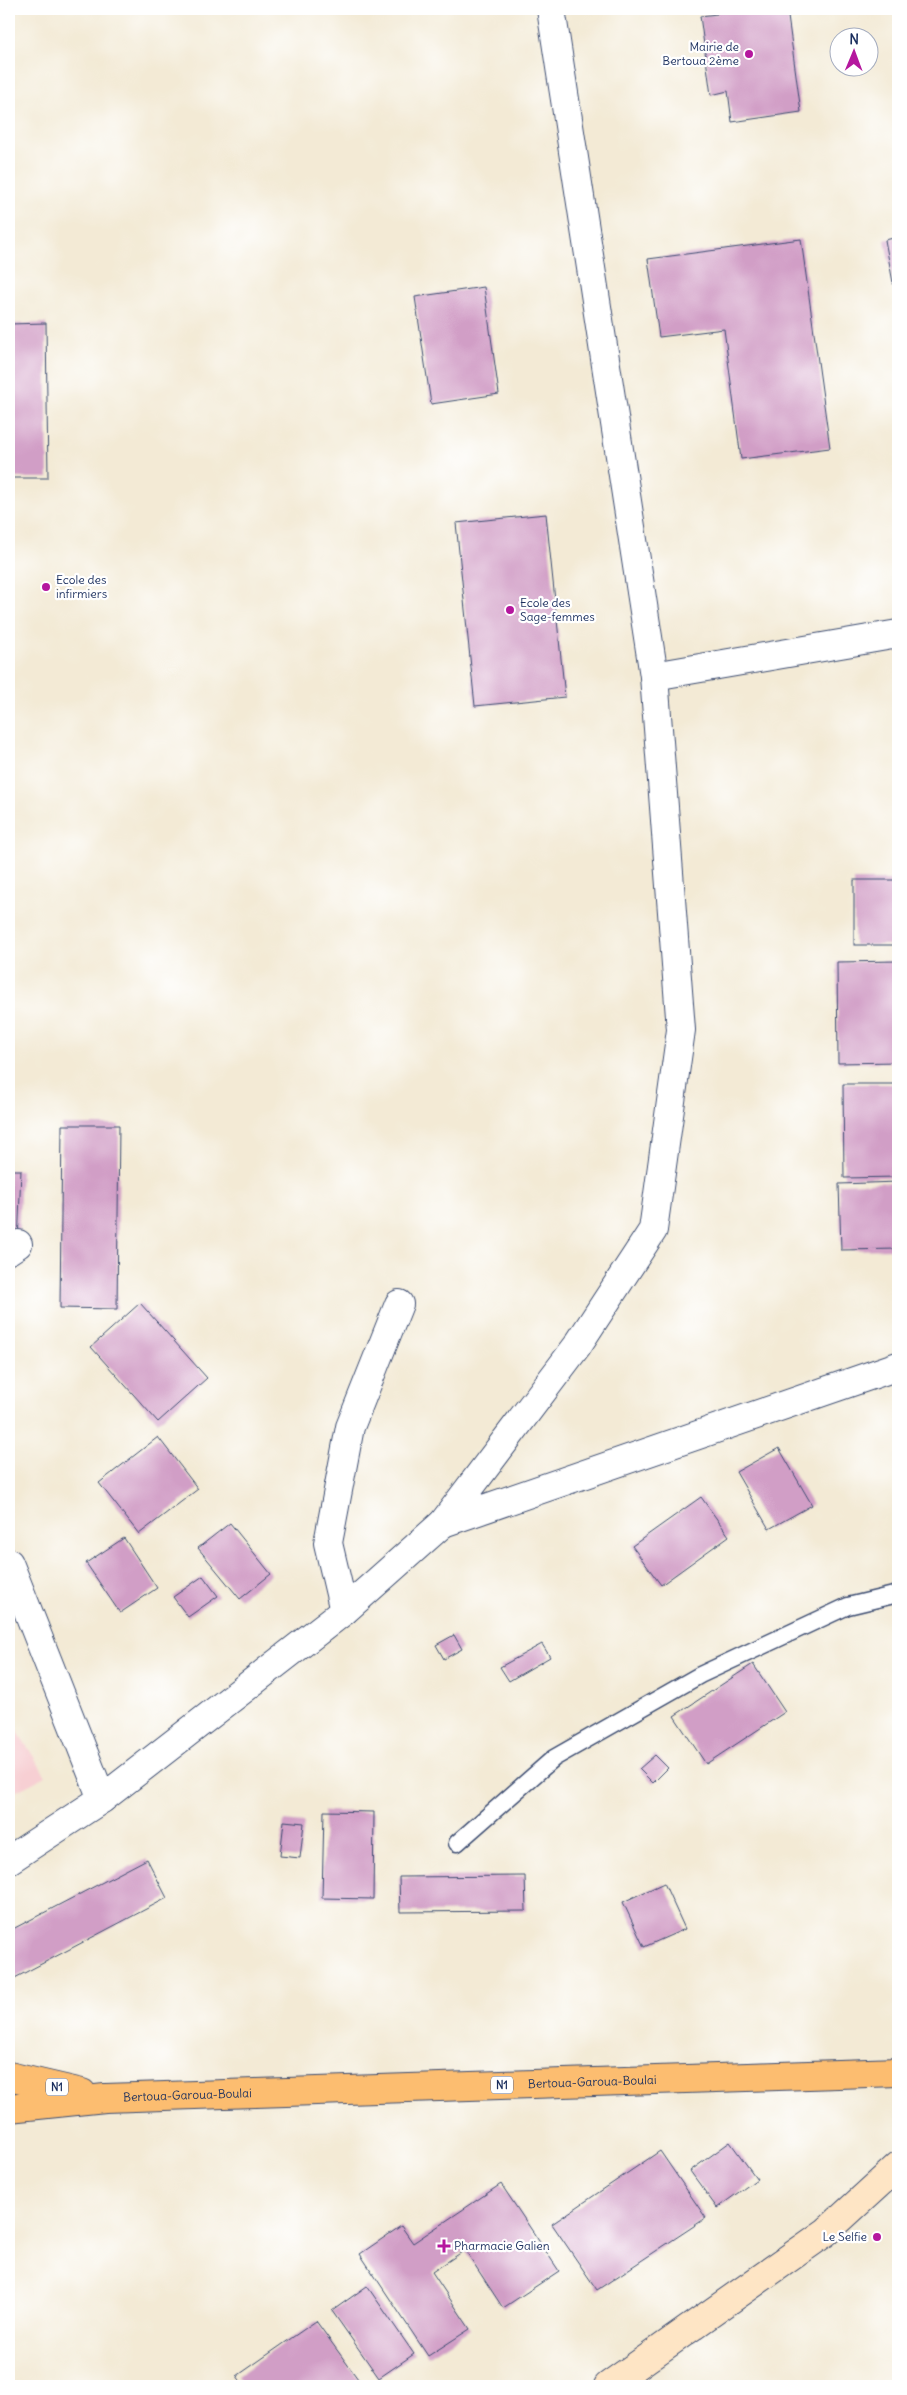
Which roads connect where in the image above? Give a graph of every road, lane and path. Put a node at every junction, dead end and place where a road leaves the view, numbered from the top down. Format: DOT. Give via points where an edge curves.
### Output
graph roads {
  1 [pos="551,9"];
  2 [pos="898,634"];
  3 [pos="654,676"];
  4 [pos="399,1304"];
  5 [pos="898,1366"];
  6 [pos="443,1523"];
  7 [pos="9,1563"];
  8 [pos="898,1594"];
  9 [pos="344,1611"];
  10 [pos="102,1799"];
  11 [pos="457,1843"];
  12 [pos="9,1860"];
  13 [pos="898,2072"];
  14 [pos="9,2076"];
  15 [pos="105,2098"];
  16 [pos="9,2108"];
  17 [pos="898,2166"];
  18 [pos="608,2386"];
  1 -- 3 [label="street"];
  2 -- 3 [label="street"];
  3 -- 6 [label="street" via="681,1030 653,1230 577,1346"];
  4 -- 9 [label="street" via="350,1427 328,1544"];
  5 -- 6 [label="street"];
  6 -- 9 [label="street"];
  7 -- 10 [label="street"];
  8 -- 11 [label="lane" via="848,1606 700,1675 554,1758"];
  9 -- 10 [label="street"];
  10 -- 12 [label="street"];
  13 -- 15 [label="highway, Bertoua-Garoua-Boulai / N1"];
  14 -- 15 [label="highway, Bertoua-Garoua-Boulai / N1"];
  15 -- 16 [label="highway, Bertoua-Garoua-Boulai / N1"];
  17 -- 18 [label="street" via="826,2232"];
}
